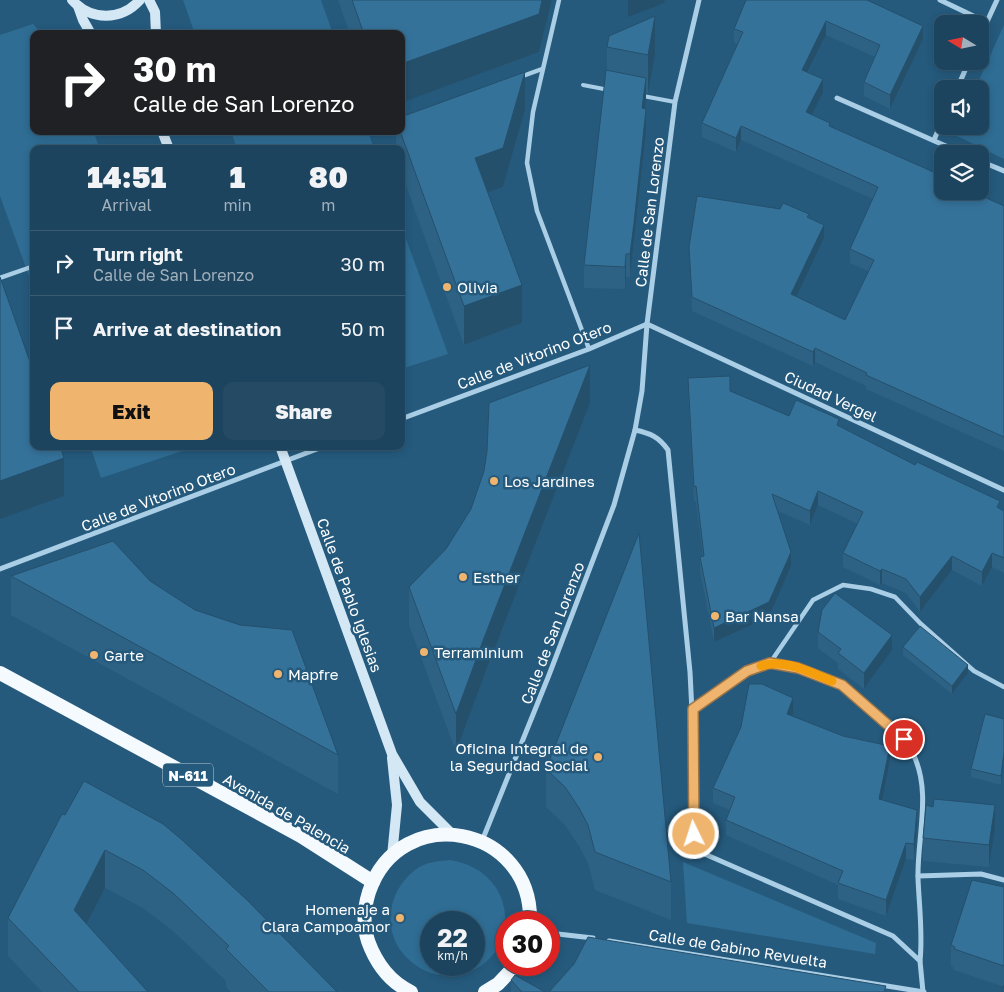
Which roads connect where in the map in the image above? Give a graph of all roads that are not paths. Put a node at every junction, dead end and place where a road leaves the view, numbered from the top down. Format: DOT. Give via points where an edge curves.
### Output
graph roads {
  1 [pos="140,0"];
  2 [pos="149,0"];
  3 [pos="559,0"];
  4 [pos="699,0"];
  5 [pos="940,0"];
  6 [pos="997,0"];
  7 [pos="75,3"];
  8 [pos="971,15"];
  9 [pos="989,16"];
  10 [pos="89,30"];
  11 [pos="156,30"];
  12 [pos="542,69"];
  13 [pos="515,79"];
  14 [pos="583,85"];
  15 [pos="611,90"];
  16 [pos="638,96"];
  17 [pos="836,98"];
  18 [pos="675,102"];
  19 [pos="936,135"];
  20 [pos="934,140"];
  21 [pos="945,145"];
  22 [pos="989,165"];
  23 [pos="1004,171"];
  24 [pos="30,267"];
  25 [pos="0,278"];
  26 [pos="648,324"];
  27 [pos="589,350"];
  28 [pos="405,417"];
  29 [pos="635,430"];
  30 [pos="281,450"];
  31 [pos="314,450"];
  32 [pos="285,461"];
  33 [pos="1004,490"];
  34 [pos="0,569"];
  35 [pos="770,663"];
  36 [pos="0,673"];
  37 [pos="1004,687"];
  38 [pos="693,709"];
  39 [pos="392,754"];
  40 [pos="452,834"];
  41 [pos="482,842"];
  42 [pos="392,856"];
  43 [pos="918,876"];
  44 [pos="1004,880"];
  45 [pos="373,882"];
  46 [pos="529,911"];
  47 [pos="560,934"];
  48 [pos="595,939"];
  49 [pos="605,940"];
  50 [pos="920,961"];
  51 [pos="507,976"];
  52 [pos="498,988"];
  53 [pos="409,991"];
  54 [pos="485,992"];
  55 [pos="923,992"];
  1 -- 7 [label="main road" via="123,13 108,16 92,14"];
  2 -- 11 [label="main road" via="155,12"];
  3 -- 12 [label="street"];
  4 -- 18 [label="street, Calle de San Lorenzo"];
  5 -- 8 [label="street"];
  6 -- 9 [label="street"];
  7 -- 10 [label="main road"];
  12 -- 13 [label="street"];
  12 -- 27 [label="street" via="528,139 531,188"];
  14 -- 15 [label="lane"];
  16 -- 18 [label="lane"];
  17 -- 20 [label="street"];
  18 -- 26 [label="street, Calle de San Lorenzo"];
  19 -- 20 [label="street"];
  20 -- 21 [label="street"];
  22 -- 23 [label="street"];
  24 -- 25 [label="street"];
  26 -- 27 [label="street, Calle de Vitorino Otero"];
  26 -- 29 [label="street, Calle de San Lorenzo"];
  26 -- 33 [label="street, Ciudad Vergel"];
  27 -- 28 [label="street, Calle de Vitorino Otero"];
  29 -- 38 [label="street" via="649,432 668,450"];
  29 -- 41 [label="street, Calle de San Lorenzo" via="614,505"];
  30 -- 32 [label="main road, Calle de Pablo Iglesias"];
  31 -- 32 [label="street, Calle de Vitorino Otero"];
  32 -- 34 [label="street, Calle de Vitorino Otero"];
  32 -- 39 [label="main road, Calle de Pablo Iglesias"];
  35 -- 37 [label="street" via="813,600 843,585 895,597 974,671"];
  35 -- 38 [label="street" via="747,671"];
  35 -- 43 [label="street" via="798,668 842,685 904,739 914,754 922,790"];
  36 -- 45 [label="highway, Avenida de Palencia / N-611" via="301,836"];
  38 -- 50 [label="street" via="692,813 700,852 893,936"];
  39 -- 40 [label="main road, Calle de Pablo Iglesias" via="420,802"];
  39 -- 42 [label="main road, Calle de Pablo Iglesias" via="397,805"];
  40 -- 41 [label="highway"];
  40 -- 42 [label="highway" via="420,839"];
  41 -- 46 [label="highway" via="511,863 528,894"];
  42 -- 45 [label="highway"];
  43 -- 44 [label="street" via="981,874"];
  43 -- 50 [label="street"];
  45 -- 53 [label="highway" via="367,899 366,934 381,966 392,980"];
  47 -- 48 [label="street"];
  49 -- 55 [label="street, Calle de Gabino Revuelta"];
  50 -- 55 [label="street"];
  51 -- 52 [label="highway"];
  52 -- 54 [label="highway"];
}
